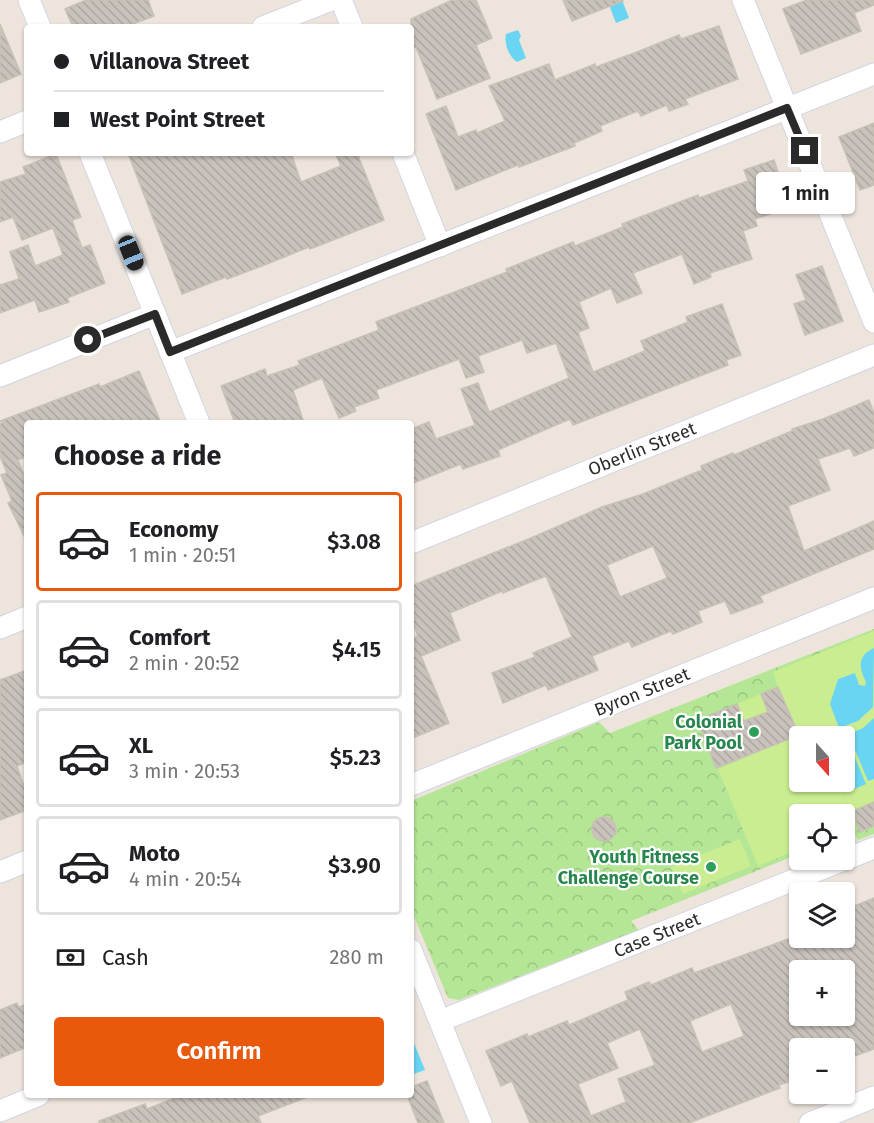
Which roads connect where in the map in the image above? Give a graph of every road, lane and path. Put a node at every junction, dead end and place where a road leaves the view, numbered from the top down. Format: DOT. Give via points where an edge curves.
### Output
graph roads {
  1 [pos="29,0"];
  2 [pos="331,0"];
  3 [pos="341,0"];
  4 [pos="743,0"];
  5 [pos="39,24"];
  6 [pos="271,24"];
  7 [pos="351,24"];
  8 [pos="874,74"];
  9 [pos="787,108"];
  10 [pos="24,122"];
  11 [pos="0,132"];
  12 [pos="91,156"];
  13 [pos="404,156"];
  14 [pos="440,246"];
  15 [pos="155,314"];
  16 [pos="874,322"];
  17 [pos="170,352"];
  18 [pos="874,355"];
  19 [pos="0,376"];
  20 [pos="198,420"];
  21 [pos="414,542"];
  22 [pos="874,598"];
  23 [pos="24,618"];
  24 [pos="0,628"];
  25 [pos="414,784"];
  26 [pos="874,848"];
  27 [pos="24,862"];
  28 [pos="0,872"];
  29 [pos="414,957"];
  30 [pos="440,1021"];
  31 [pos="874,1097"];
  32 [pos="32,1098"];
  33 [pos="0,1111"];
  34 [pos="481,1123"];
  35 [pos="810,1123"];
  1 -- 5 [label="street"];
  2 -- 6 [label="street"];
  3 -- 7 [label="street"];
  4 -- 9 [label="street"];
  8 -- 9 [label="street"];
  9 -- 14 [label="street"];
  9 -- 16 [label="street"];
  10 -- 11 [label="street"];
  12 -- 15 [label="street"];
  13 -- 14 [label="street"];
  14 -- 17 [label="street"];
  15 -- 17 [label="street"];
  15 -- 19 [label="street"];
  17 -- 20 [label="street"];
  18 -- 21 [label="street, Oberlin Street"];
  22 -- 25 [label="street, Byron Street"];
  23 -- 24 [label="street"];
  26 -- 30 [label="street, Case Street"];
  27 -- 28 [label="street"];
  29 -- 30 [label="street"];
  30 -- 34 [label="street"];
  31 -- 35 [label="street"];
  32 -- 33 [label="street"];
}
